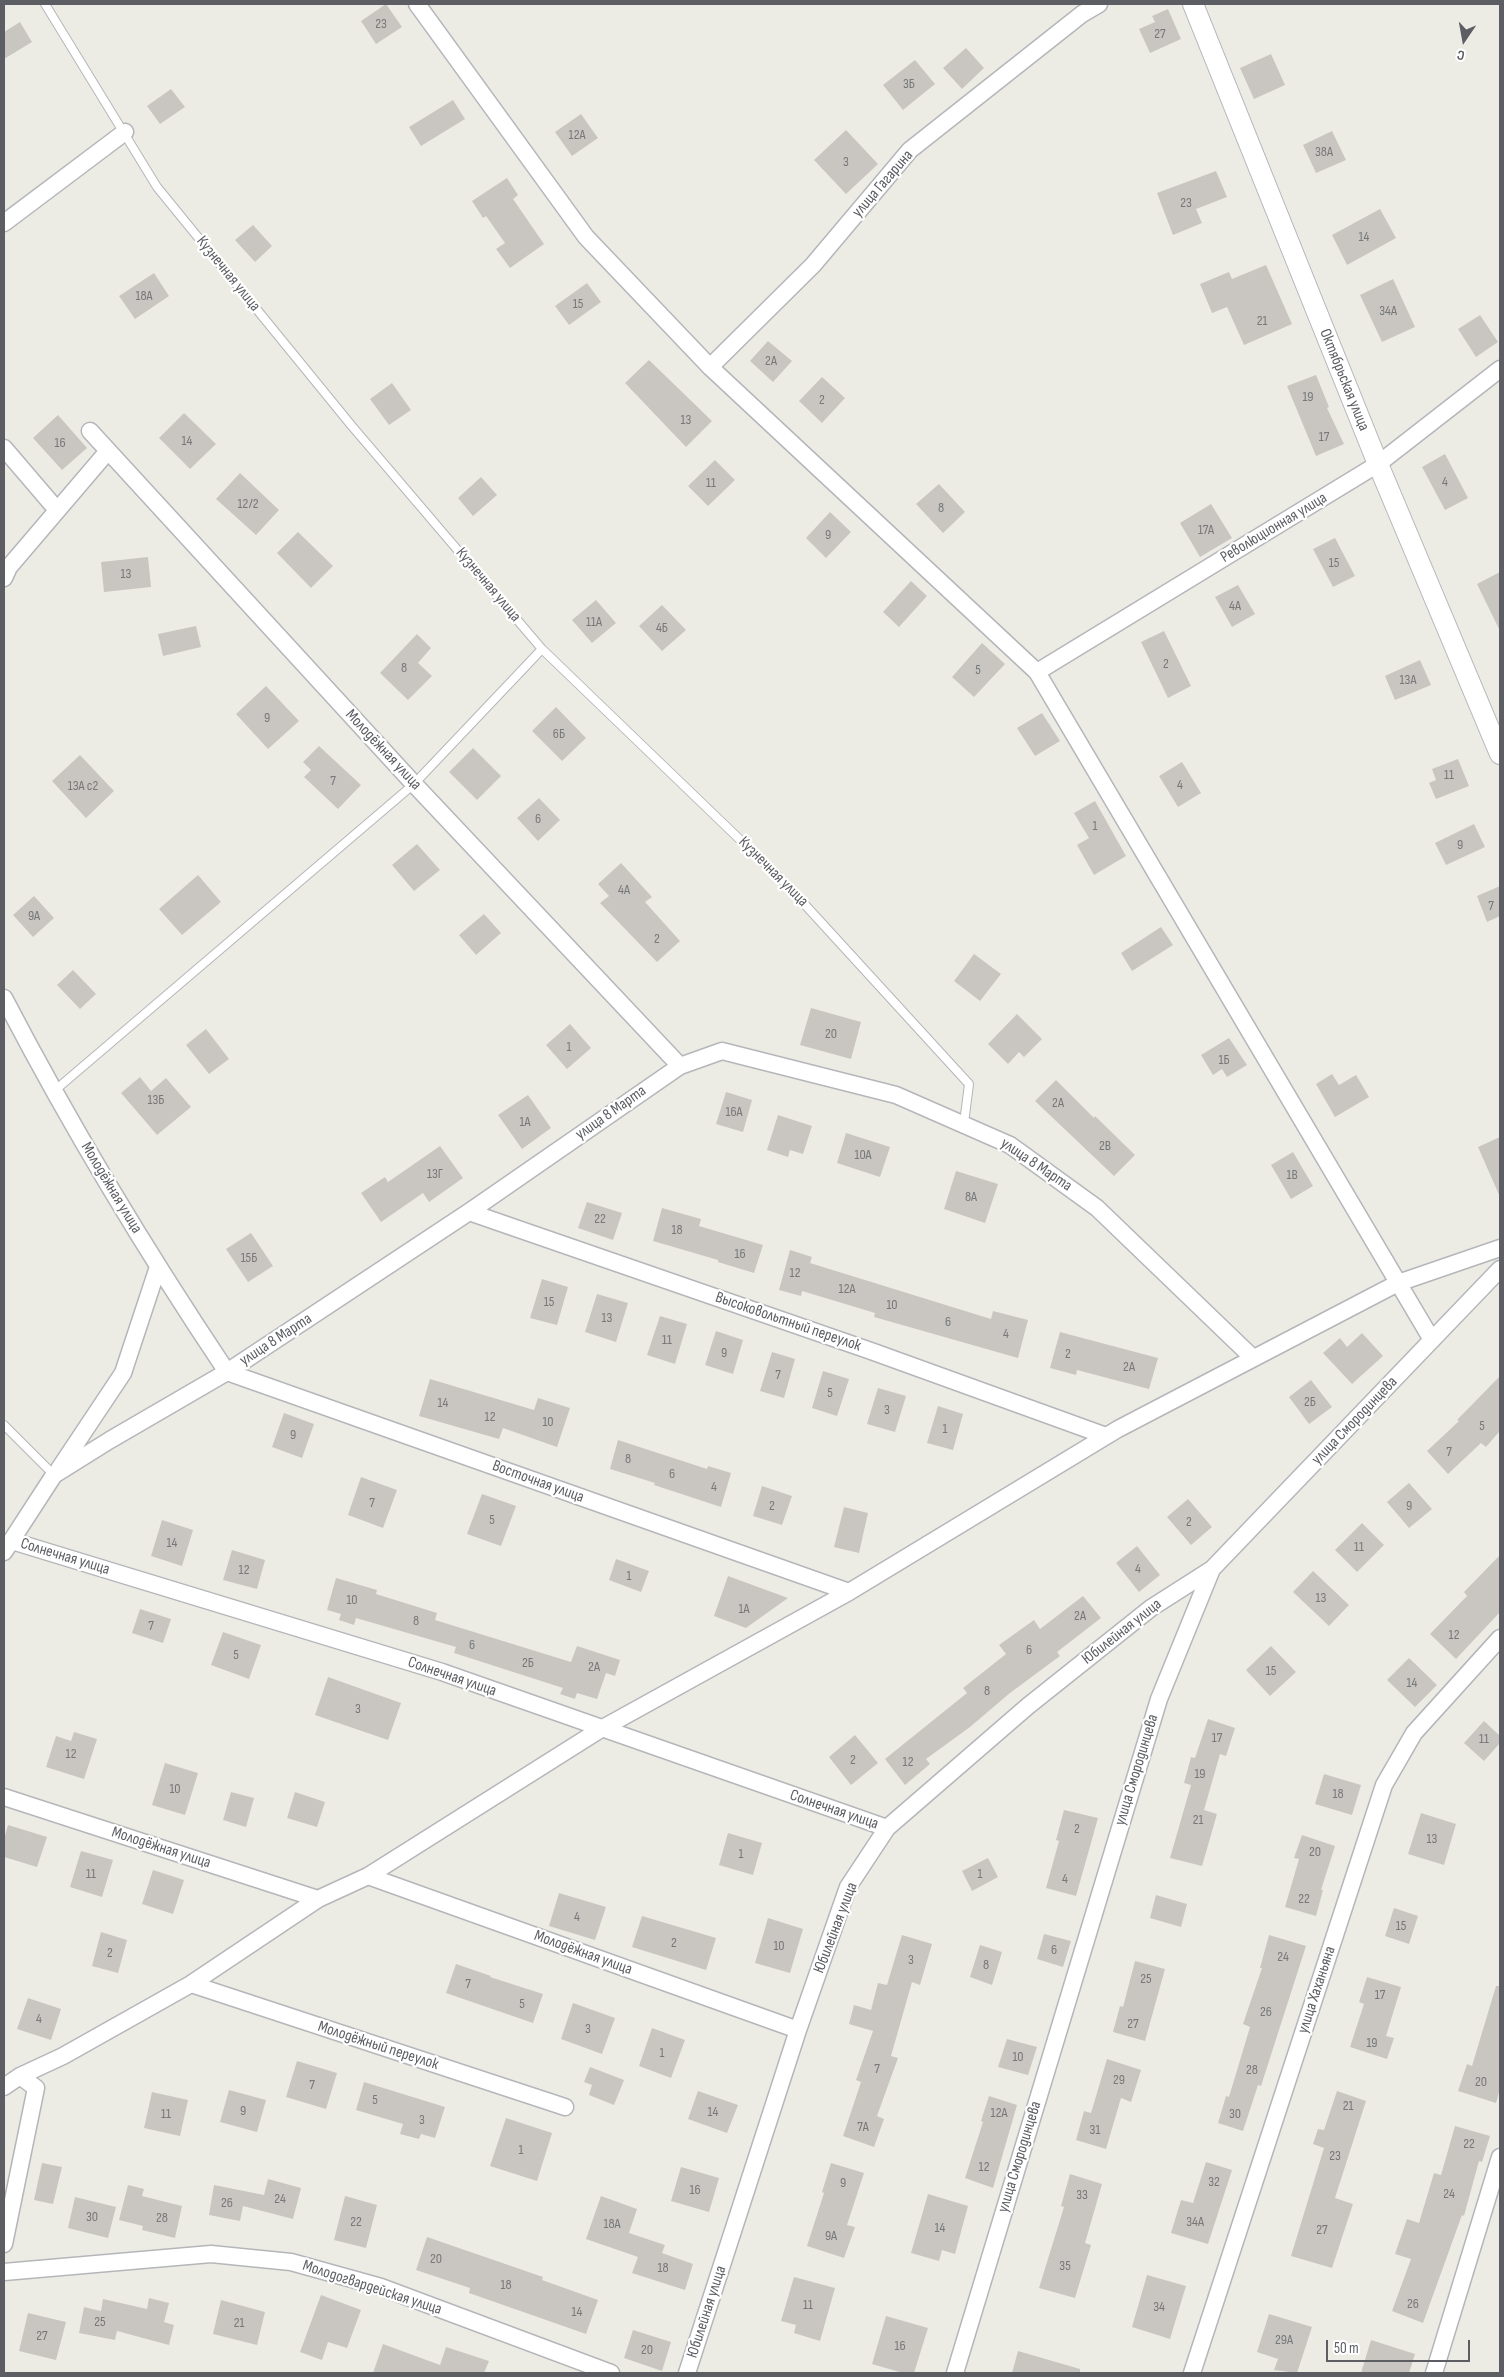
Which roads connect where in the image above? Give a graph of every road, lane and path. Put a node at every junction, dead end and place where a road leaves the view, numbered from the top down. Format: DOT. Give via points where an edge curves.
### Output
graph roads {
  1 [pos="45,4"];
  2 [pos="417,4"];
  3 [pos="1099,4"];
  4 [pos="1193,4"];
  5 [pos="125,132"];
  6 [pos="4,223"];
  7 [pos="710,367"];
  8 [pos="1500,369"];
  9 [pos="90,431"];
  10 [pos="4,448"];
  11 [pos="108,451"];
  12 [pos="1378,464"];
  13 [pos="57,510"];
  14 [pos="4,578"];
  15 [pos="542,650"];
  16 [pos="1037,672"];
  17 [pos="1500,754"];
  18 [pos="414,784"];
  19 [pos="4,998"];
  20 [pos="680,1066"];
  21 [pos="53,1092"];
  22 [pos="964,1123"];
  23 [pos="468,1212"];
  24 [pos="1500,1248"];
  25 [pos="158,1267"];
  26 [pos="1500,1269"];
  27 [pos="1398,1283"];
  28 [pos="1432,1340"];
  29 [pos="1253,1358"];
  30 [pos="227,1372"];
  31 [pos="4,1424"];
  32 [pos="1106,1436"];
  33 [pos="54,1476"];
  34 [pos="8,1546"];
  35 [pos="1212,1569"];
  36 [pos="849,1592"];
  37 [pos="1500,1638"];
  38 [pos="601,1729"];
  39 [pos="4,1797"];
  40 [pos="887,1828"];
  41 [pos="368,1876"];
  42 [pos="318,1899"];
  43 [pos="191,1984"];
  44 [pos="798,2030"];
  45 [pos="20,2076"];
  46 [pos="4,2087"];
  47 [pos="566,2108"];
  48 [pos="1500,2156"];
  49 [pos="4,2244"];
  50 [pos="4,2272"];
  51 [pos="611,2373"];
  52 [pos="687,2373"];
  53 [pos="955,2373"];
  54 [pos="1192,2373"];
  55 [pos="1434,2373"];
  1 -- 5 [label="lane, Кузнечная улица"];
  2 -- 7 [label="street" via="586,237"];
  3 -- 7 [label="street, улица Гагарина" via="910,150 813,265"];
  4 -- 12 [label="street, Октябрьская улица"];
  5 -- 6 [label="street"];
  5 -- 15 [label="lane, Кузнечная улица" via="157,187 351,425"];
  7 -- 16 [label="street"];
  8 -- 12 [label="street, Революционная улица"];
  9 -- 11 [label="street, Молодёжная улица"];
  10 -- 13 [label="street"];
  11 -- 13 [label="street"];
  11 -- 18 [label="street, Молодёжная улица"];
  12 -- 16 [label="street, Революционная улица"];
  12 -- 17 [label="street, Октябрьская улица"];
  13 -- 14 [label="street"];
  15 -- 18 [label="lane"];
  15 -- 22 [label="lane, Кузнечная улица" via="786,884 968,1084"];
  16 -- 27 [label="street"];
  18 -- 20 [label="street, Молодёжная улица"];
  18 -- 21 [label="lane"];
  19 -- 21 [label="street, Молодёжная улица"];
  20 -- 22 [label="street, улица 8 Марта" via="722,1051 896,1095"];
  20 -- 23 [label="street, улица 8 Марта"];
  21 -- 25 [label="street, Молодёжная улица"];
  22 -- 29 [label="street, улица 8 Марта" via="1010,1145 1097,1208"];
  23 -- 30 [label="street, улица 8 Марта"];
  23 -- 32 [label="street, Высоковольтный переулок"];
  24 -- 27 [label="street"];
  25 -- 30 [label="street, Молодёжная улица"];
  25 -- 33 [label="street" via="123,1373"];
  26 -- 28 [label="street, улица Смородинцева"];
  27 -- 28 [label="street"];
  27 -- 29 [label="street"];
  28 -- 35 [label="street, улица Смородинцева"];
  29 -- 32 [label="street"];
  30 -- 33 [label="street, улица 8 Марта"];
  30 -- 36 [label="street, Восточная улица"];
  31 -- 33 [label="lane"];
  32 -- 36 [label="street"];
  33 -- 34 [label="street, улица 8 Марта"];
  34 -- 38 [label="street, Солнечная улица" via="442,1672"];
  35 -- 40 [label="street, Юбилейная улица" via="1143,1614 1028,1706"];
  35 -- 53 [label="street, улица Смородинцева" via="1159,1699"];
  36 -- 38 [label="street"];
  37 -- 54 [label="street, улица Хаханьяна" via="1414,1733 1384,1785"];
  38 -- 40 [label="street, Солнечная улица"];
  38 -- 41 [label="street"];
  39 -- 42 [label="street, Молодёжная улица"];
  40 -- 44 [label="street, Юбилейная улица" via="848,1887"];
  41 -- 42 [label="street"];
  41 -- 44 [label="street, Молодёжная улица"];
  42 -- 43 [label="street"];
  43 -- 45 [label="street" via="63,2056"];
  43 -- 47 [label="street, Молодёжный переулок"];
  44 -- 52 [label="street, Юбилейная улица"];
  45 -- 46 [label="street"];
  45 -- 49 [label="street" via="36,2088"];
  48 -- 55 [label="street"];
  50 -- 51 [label="street, Молодогвардейская улица" via="211,2254 291,2262 381,2287"];
}
